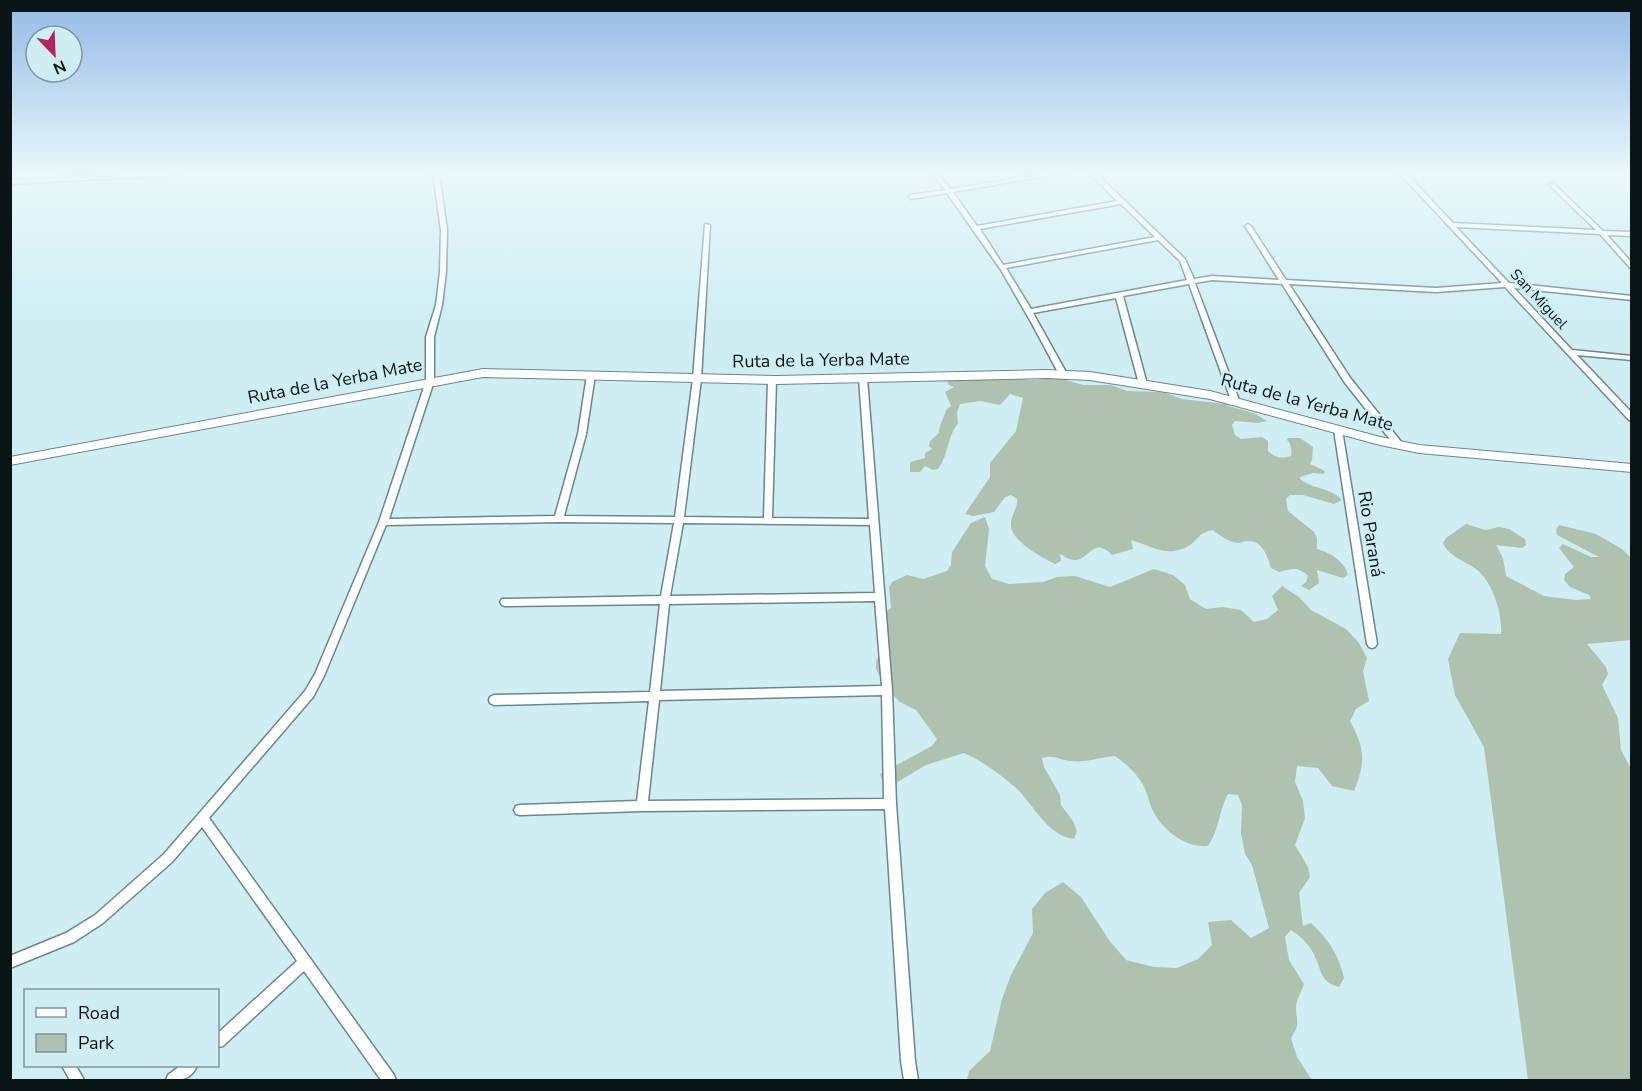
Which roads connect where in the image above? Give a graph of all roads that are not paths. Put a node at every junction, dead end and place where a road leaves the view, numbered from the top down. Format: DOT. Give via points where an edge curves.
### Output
graph roads {
  1 [pos="443,224"];
  2 [pos="973,224"];
  3 [pos="999,224"];
  4 [pos="1145,224"];
  5 [pos="1593,224"];
  6 [pos="707,225"];
  7 [pos="1451,225"];
  8 [pos="1248,226"];
  9 [pos="976,228"];
  10 [pos="1601,232"];
  11 [pos="1632,234"];
  12 [pos="1159,238"];
  13 [pos="1001,267"];
  14 [pos="1632,268"];
  15 [pos="1192,282"];
  16 [pos="1283,282"];
  17 [pos="1508,285"];
  18 [pos="1119,295"];
  19 [pos="1632,298"];
  20 [pos="1030,311"];
  21 [pos="1570,352"];
  22 [pos="1632,358"];
  23 [pos="1062,374"];
  24 [pos="591,375"];
  25 [pos="863,378"];
  26 [pos="696,379"];
  27 [pos="772,380"];
  28 [pos="430,381"];
  29 [pos="1143,384"];
  30 [pos="1235,400"];
  31 [pos="1632,418"];
  32 [pos="1338,430"];
  33 [pos="1399,445"];
  34 [pos="10,461"];
  35 [pos="1632,468"];
  36 [pos="559,519"];
  37 [pos="768,520"];
  38 [pos="679,521"];
  39 [pos="383,522"];
  40 [pos="872,522"];
  41 [pos="879,597"];
  42 [pos="665,598"];
  43 [pos="505,602"];
  44 [pos="1372,644"];
  45 [pos="887,690"];
  46 [pos="653,694"];
  47 [pos="494,700"];
  48 [pos="890,804"];
  49 [pos="642,806"];
  50 [pos="520,810"];
  51 [pos="203,819"];
  52 [pos="10,962"];
  53 [pos="304,963"];
  54 [pos="219,1040"];
  55 [pos="188,1067"];
  56 [pos="173,1080"];
  57 [pos="389,1080"];
  58 [pos="911,1080"];
  1 -- 28 [label="street" via="443,272 430,337"];
  2 -- 9 [label="street"];
  3 -- 9 [label="street"];
  4 -- 12 [label="street"];
  5 -- 10 [label="street"];
  6 -- 26 [label="street"];
  7 -- 10 [label="street"];
  7 -- 17 [label="street, San Miguel"];
  8 -- 16 [label="street"];
  9 -- 13 [label="street"];
  10 -- 11 [label="street"];
  10 -- 14 [label="street"];
  12 -- 13 [label="street"];
  12 -- 15 [label="street" via="1183,260"];
  13 -- 20 [label="street"];
  15 -- 16 [label="street" via="1212,278"];
  15 -- 18 [label="street"];
  15 -- 30 [label="street"];
  16 -- 17 [label="street" via="1436,290"];
  16 -- 33 [label="street" via="1348,381"];
  17 -- 19 [label="street"];
  17 -- 21 [label="street, San Miguel"];
  18 -- 20 [label="street"];
  18 -- 29 [label="street"];
  20 -- 23 [label="street"];
  21 -- 22 [label="street"];
  21 -- 31 [label="street, San Miguel"];
  23 -- 25 [label="main road, Ruta de la Yerba Mate"];
  23 -- 29 [label="main road, Ruta de la Yerba Mate"];
  24 -- 26 [label="main road, Ruta de la Yerba Mate"];
  24 -- 28 [label="main road, Ruta de la Yerba Mate" via="495,372"];
  24 -- 36 [label="street" via="582,434"];
  25 -- 27 [label="main road, Ruta de la Yerba Mate"];
  25 -- 40 [label="street"];
  26 -- 27 [label="main road, Ruta de la Yerba Mate"];
  26 -- 38 [label="street"];
  27 -- 37 [label="street"];
  28 -- 34 [label="main road, Ruta de la Yerba Mate"];
  28 -- 39 [label="street"];
  29 -- 30 [label="main road, Ruta de la Yerba Mate"];
  30 -- 32 [label="main road, Ruta de la Yerba Mate"];
  32 -- 33 [label="main road, Ruta de la Yerba Mate"];
  32 -- 44 [label="street, Rio Paraná"];
  33 -- 35 [label="main road, Ruta de la Yerba Mate" via="1447,453"];
  36 -- 38 [label="street"];
  36 -- 39 [label="street"];
  37 -- 38 [label="street"];
  37 -- 40 [label="street"];
  38 -- 42 [label="street"];
  39 -- 51 [label="street" via="309,693"];
  40 -- 41 [label="street"];
  41 -- 42 [label="street"];
  41 -- 45 [label="street"];
  42 -- 43 [label="street"];
  42 -- 46 [label="street"];
  45 -- 46 [label="street"];
  45 -- 48 [label="street"];
  46 -- 47 [label="street"];
  46 -- 49 [label="street"];
  48 -- 49 [label="street"];
  48 -- 58 [label="street"];
  49 -- 50 [label="street"];
  51 -- 52 [label="street" via="168,858 99,919 70,938"];
  51 -- 53 [label="street"];
  53 -- 54 [label="street"];
  53 -- 57 [label="street"];
  55 -- 56 [label="street"];
}
